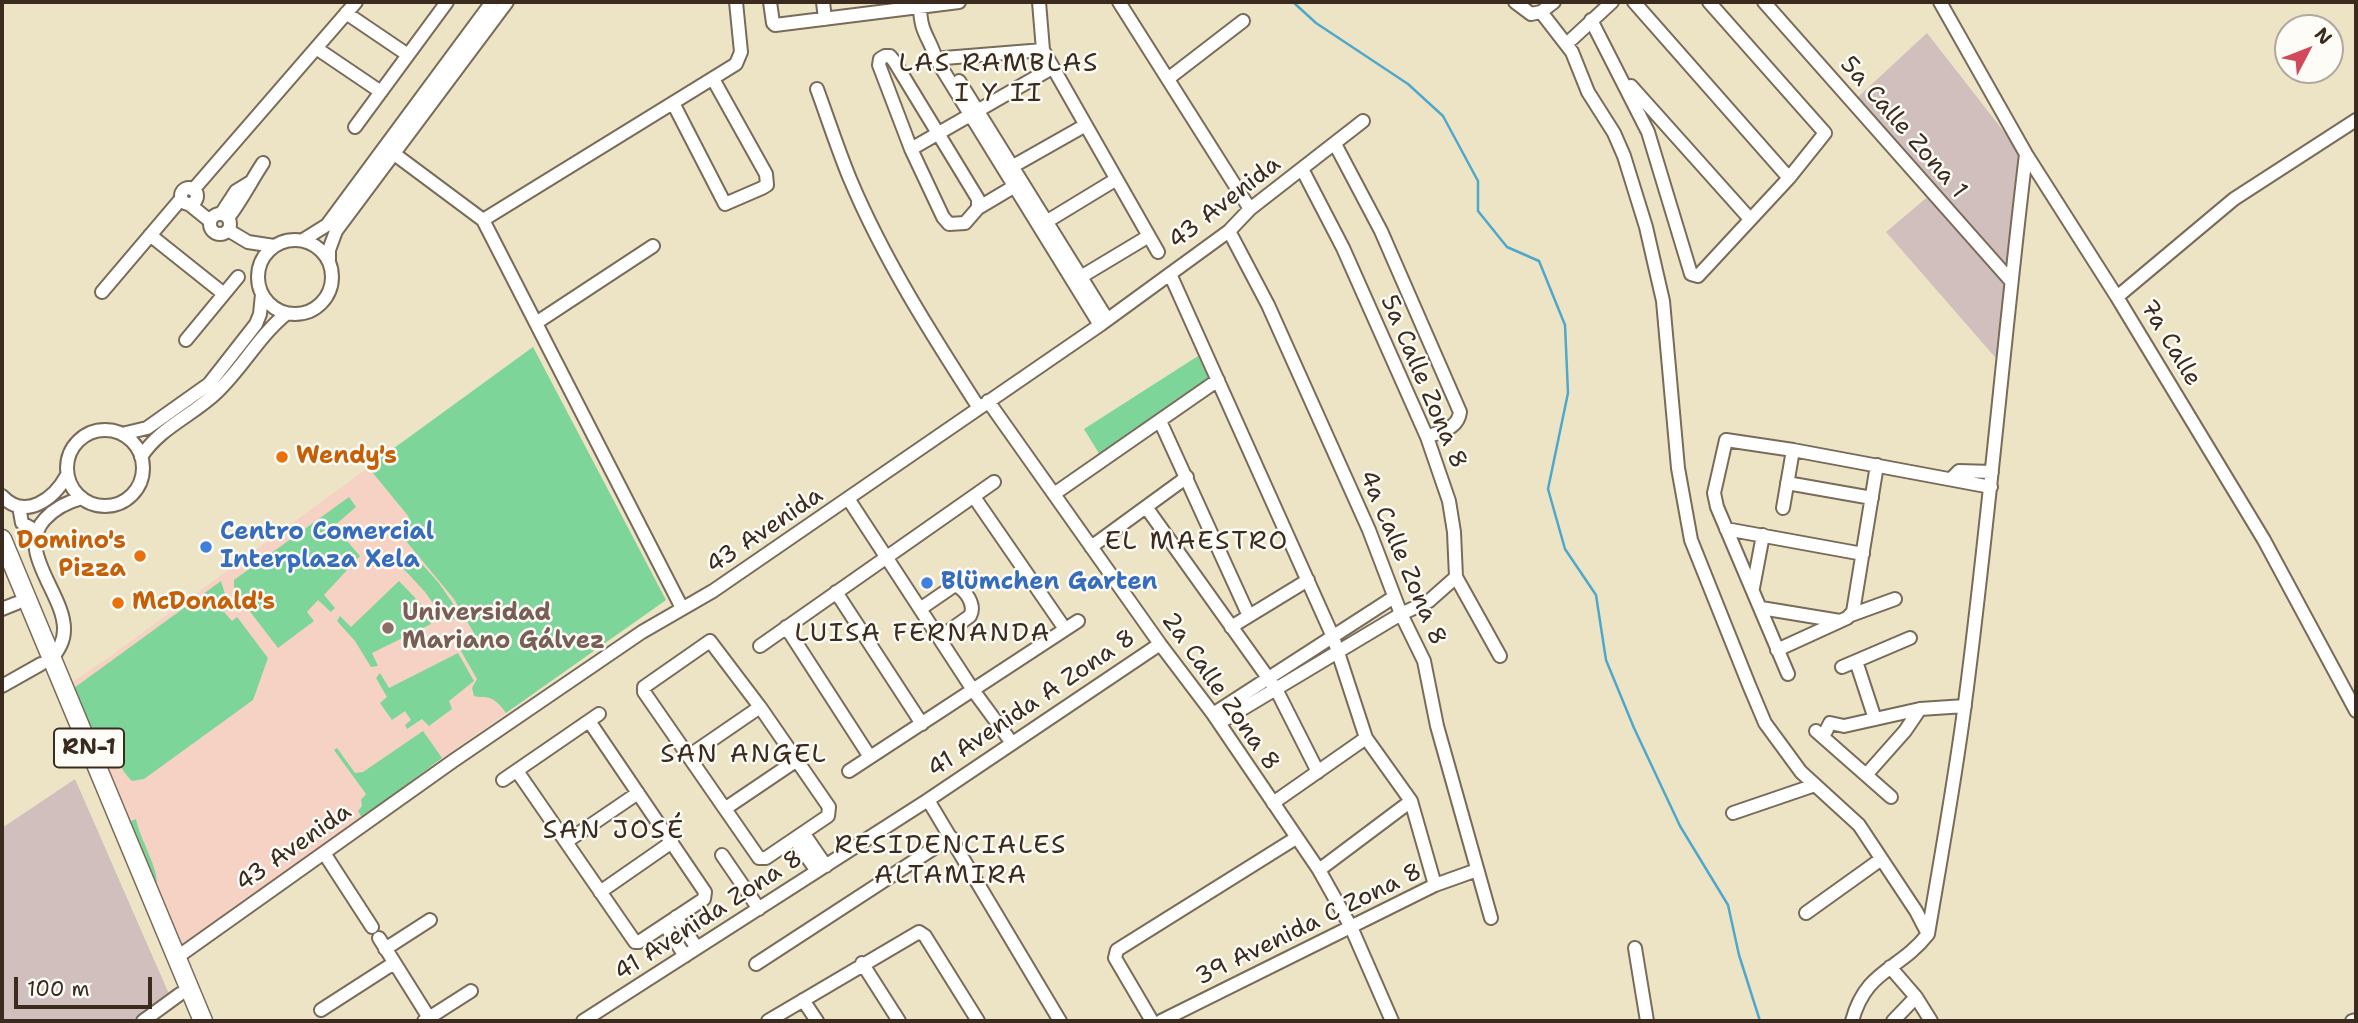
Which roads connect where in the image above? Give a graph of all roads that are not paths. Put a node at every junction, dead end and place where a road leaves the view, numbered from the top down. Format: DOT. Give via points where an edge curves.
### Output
graph roads {
  1 [pos="356,2"];
  2 [pos="447,2"];
  3 [pos="492,2"];
  4 [pos="507,2"];
  5 [pos="736,2"];
  6 [pos="770,2"];
  7 [pos="822,2"];
  8 [pos="956,2"];
  9 [pos="1039,2"];
  10 [pos="1119,2"];
  11 [pos="1515,2"];
  12 [pos="1554,2"];
  13 [pos="1612,2"];
  14 [pos="1634,2"];
  15 [pos="1709,2"];
  16 [pos="1764,2"];
  17 [pos="1940,2"];
  18 [pos="920,5"];
  19 [pos="1541,12"];
  20 [pos="346,13"];
  21 [pos="825,19"];
  22 [pos="1591,20"];
  23 [pos="1243,21"];
  24 [pos="1572,40"];
  25 [pos="316,48"];
  26 [pos="1043,50"];
  27 [pos="408,55"];
  28 [pos="939,55"];
  29 [pos="1052,68"];
  30 [pos="1621,76"];
  31 [pos="1169,78"];
  32 [pos="713,79"];
  33 [pos="817,89"];
  34 [pos="381,92"];
  35 [pos="673,103"];
  36 [pos="975,113"];
  37 [pos="2356,120"];
  38 [pos="1363,121"];
  39 [pos="1084,126"];
  40 [pos="355,127"];
  41 [pos="938,134"];
  42 [pos="1335,144"];
  43 [pos="911,149"];
  44 [pos="390,150"];
  45 [pos="2026,154"];
  46 [pos="263,163"];
  47 [pos="1010,168"];
  48 [pos="1303,169"];
  49 [pos="1789,178"];
  50 [pos="1115,180"];
  51 [pos="1015,186"];
  52 [pos="190,198"];
  53 [pos="978,208"];
  54 [pos="1250,209"];
  55 [pos="1750,219"];
  56 [pos="220,220"];
  57 [pos="483,220"];
  58 [pos="1044,223"];
  59 [pos="1229,231"];
  60 [pos="150,235"];
  61 [pos="1149,236"];
  62 [pos="303,240"];
  63 [pos="248,242"];
  64 [pos="274,246"];
  65 [pos="653,246"];
  66 [pos="1158,252"];
  67 [pos="329,260"];
  68 [pos="259,266"];
  69 [pos="1170,274"];
  70 [pos="238,277"];
  71 [pos="1077,279"];
  72 [pos="2011,281"];
  73 [pos="102,292"];
  74 [pos="224,294"];
  75 [pos="261,294"];
  76 [pos="2117,297"];
  77 [pos="286,314"];
  78 [pos="1104,322"];
  79 [pos="536,323"];
  80 [pos="186,340"];
  81 [pos="1218,380"];
  82 [pos="984,405"];
  83 [pos="1160,421"];
  84 [pos="122,434"];
  85 [pos="1427,437"];
  86 [pos="1793,450"];
  87 [pos="141,457"];
  88 [pos="1877,465"];
  89 [pos="1992,472"];
  90 [pos="68,475"];
  91 [pos="1187,477"];
  92 [pos="1951,479"];
  93 [pos="994,482"];
  94 [pos="1787,483"];
  95 [pos="1991,487"];
  96 [pos="1054,494"];
  97 [pos="2,496"];
  98 [pos="974,496"];
  99 [pos="82,498"];
  100 [pos="1872,498"];
  101 [pos="849,500"];
  102 [pos="21,507"];
  103 [pos="1146,507"];
  104 [pos="1783,508"];
  105 [pos="1726,529"];
  106 [pos="36,531"];
  107 [pos="1763,535"];
  108 [pos="2,538"];
  109 [pos="1091,547"];
  110 [pos="1863,554"];
  111 [pos="887,558"];
  112 [pos="2,568"];
  113 [pos="1457,577"];
  114 [pos="1308,580"];
  115 [pos="1752,589"];
  116 [pos="836,592"];
  117 [pos="1394,597"];
  118 [pos="1895,598"];
  119 [pos="9,606"];
  120 [pos="682,608"];
  121 [pos="920,608"];
  122 [pos="1761,608"];
  123 [pos="1401,614"];
  124 [pos="1249,616"];
  125 [pos="1846,618"];
  126 [pos="1078,621"];
  127 [pos="786,627"];
  128 [pos="1231,627"];
  129 [pos="1065,629"];
  130 [pos="1333,637"];
  131 [pos="939,638"];
  132 [pos="1910,638"];
  133 [pos="1160,644"];
  134 [pos="760,646"];
  135 [pos="1777,650"];
  136 [pos="1339,651"];
  137 [pos="1500,656"];
  138 [pos="1856,661"];
  139 [pos="47,662"];
  140 [pos="1842,667"];
  141 [pos="1788,674"];
  142 [pos="1268,677"];
  143 [pos="2,686"];
  144 [pos="1276,689"];
  145 [pos="974,690"];
  146 [pos="1965,706"];
  147 [pos="760,707"];
  148 [pos="1920,709"];
  149 [pos="2356,711"];
  150 [pos="1216,719"];
  151 [pos="1875,719"];
  152 [pos="922,724"];
  153 [pos="1366,738"];
  154 [pos="1012,743"];
  155 [pos="690,755"];
  156 [pos="870,757"];
  157 [pos="797,760"];
  158 [pos="517,771"];
  159 [pos="849,771"];
  160 [pos="1318,772"];
  161 [pos="1866,775"];
  162 [pos="503,780"];
  163 [pos="1815,785"];
  164 [pos="638,793"];
  165 [pos="1891,797"];
  166 [pos="928,800"];
  167 [pos="1411,802"];
  168 [pos="1273,803"];
  169 [pos="726,808"];
  170 [pos="1734,813"];
  171 [pos="800,837"];
  172 [pos="951,837"];
  173 [pos="1296,838"];
  174 [pos="566,842"];
  175 [pos="671,842"];
  176 [pos="324,853"];
  177 [pos="722,855"];
  178 [pos="1880,860"];
  179 [pos="821,868"];
  180 [pos="1319,870"];
  181 [pos="1477,870"];
  182 [pos="1435,885"];
  183 [pos="600,892"];
  184 [pos="759,909"];
  185 [pos="1806,913"];
  186 [pos="1491,918"];
  187 [pos="430,920"];
  188 [pos="671,921"];
  189 [pos="1351,927"];
  190 [pos="1928,934"];
  191 [pos="378,938"];
  192 [pos="697,948"];
  193 [pos="1635,948"];
  194 [pos="685,956"];
  195 [pos="176,958"];
  196 [pos="394,963"];
  197 [pos="862,963"];
  198 [pos="756,964"];
  199 [pos="1890,967"];
  200 [pos="471,991"];
  201 [pos="180,994"];
  202 [pos="1916,997"];
  203 [pos="803,1000"];
  204 [pos="321,1010"];
  205 [pos="428,1020"];
  206 [pos="143,1021"];
  207 [pos="191,1021"];
  208 [pos="203,1021"];
  209 [pos="583,1021"];
  210 [pos="768,1021"];
  211 [pos="817,1021"];
  212 [pos="899,1021"];
  213 [pos="978,1021"];
  214 [pos="1060,1021"];
  215 [pos="1152,1021"];
  216 [pos="1161,1021"];
  217 [pos="1392,1021"];
  218 [pos="1647,1021"];
  219 [pos="1852,1021"];
  220 [pos="1893,1021"];
  221 [pos="1931,1021"];
  1 -- 20 [label="street"];
  2 -- 27 [label="street"];
  3 -- 44 [label="street"];
  4 -- 44 [label="street"];
  5 -- 32 [label="street" via="740,59"];
  6 -- 21 [label="street" via="775,25"];
  7 -- 21 [label="street"];
  8 -- 18 [label="street"];
  9 -- 26 [label="street"];
  10 -- 31 [label="street"];
  11 -- 19 [label="street" via="1531,14"];
  12 -- 19 [label="street"];
  13 -- 22 [label="street"];
  14 -- 49 [label="street"];
  15 -- 49 [label="street" via="1825,133"];
  16 -- 72 [label="street, 5a Calle Zona 1"];
  17 -- 45 [label="street, 7a Calle"];
  18 -- 21 [label="street"];
  18 -- 28 [label="street" via="924,35"];
  19 -- 163 [label="street" via="1572,52 1588,92 1618,141 1646,228 1663,301 1678,468 1698,559 1765,723"];
  20 -- 25 [label="street"];
  20 -- 27 [label="street"];
  22 -- 24 [label="street"];
  22 -- 30 [label="street"];
  23 -- 31 [label="street"];
  25 -- 34 [label="street"];
  25 -- 52 [label="street"];
  26 -- 28 [label="street"];
  26 -- 29 [label="street"];
  27 -- 34 [label="street"];
  28 -- 36 [label="street" via="936,59"];
  29 -- 36 [label="street"];
  29 -- 39 [label="street"];
  30 -- 55 [label="street"];
  30 -- 55 [label="street" via="1648,132 1691,274 1698,276"];
  31 -- 54 [label="street"];
  32 -- 35 [label="street"];
  32 -- 35 [label="street" via="766,174 762,188 725,204"];
  33 -- 82 [label="street, 2a Calle Zona 8" via="847,172 872,224 923,319"];
  34 -- 40 [label="street"];
  35 -- 57 [label="street"];
  36 -- 41 [label="street"];
  36 -- 47 [label="street"];
  37 -- 76 [label="street" via="2234,199"];
  38 -- 42 [label="street, 43 Avenida"];
  39 -- 47 [label="street"];
  39 -- 50 [label="street"];
  41 -- 43 [label="street"];
  41 -- 43 [label="street" via="894,61 885,56 879,65"];
  41 -- 53 [label="street" via="978,199"];
  42 -- 48 [label="street, 43 Avenida"];
  42 -- 85 [label="street" via="1381,231 1460,412 1459,421"];
  43 -- 53 [label="street" via="949,224 965,223"];
  44 -- 57 [label="street"];
  44 -- 62 [label="street" via="327,225"];
  44 -- 67 [label="street" via="336,232"];
  45 -- 72 [label="street"];
  45 -- 76 [label="street, 7a Calle"];
  46 -- 56 [label="street" via="249,183 236,191"];
  47 -- 51 [label="street"];
  47 -- 58 [label="street"];
  48 -- 54 [label="street, 43 Avenida"];
  48 -- 85 [label="street, 5a Calle Zona 8"];
  49 -- 55 [label="street"];
  50 -- 58 [label="street"];
  50 -- 61 [label="street"];
  51 -- 53 [label="street"];
  51 -- 58 [label="street"];
  52 -- 56 [label="street"];
  52 -- 60 [label="street"];
  54 -- 59 [label="street, 43 Avenida"];
  56 -- 63 [label="street"];
  57 -- 79 [label="street"];
  58 -- 71 [label="street"];
  59 -- 69 [label="street, 43 Avenida"];
  59 -- 117 [label="street, 4a Calle Zona 8" via="1268,304 1369,530"];
  60 -- 73 [label="street"];
  60 -- 74 [label="street"];
  61 -- 66 [label="street"];
  61 -- 71 [label="street"];
  62 -- 64 [label="street"];
  62 -- 67 [label="street"];
  63 -- 64 [label="street"];
  63 -- 68 [label="street"];
  64 -- 68 [label="street"];
  65 -- 79 [label="street"];
  67 -- 77 [label="street" via="332,288 325,301 314,311"];
  68 -- 75 [label="street"];
  69 -- 78 [label="street, 43 Avenida"];
  69 -- 81 [label="street"];
  70 -- 74 [label="street"];
  71 -- 78 [label="street"];
  72 -- 89 [label="street"];
  74 -- 80 [label="street"];
  75 -- 77 [label="street" via="271,307"];
  75 -- 84 [label="street" via="257,324 209,384 147,428"];
  76 -- 149 [label="street, 7a Calle" via="2264,540"];
  77 -- 87 [label="street" via="217,392 156,437"];
  78 -- 82 [label="street, 43 Avenida"];
  79 -- 120 [label="street"];
  81 -- 83 [label="street"];
  81 -- 114 [label="street"];
  82 -- 96 [label="street, 2a Calle Zona 8"];
  82 -- 101 [label="street, 43 Avenida"];
  83 -- 91 [label="street"];
  83 -- 96 [label="street"];
  84 -- 87 [label="street"];
  84 -- 90 [label="street" via="101,430 81,438 67,460"];
  85 -- 113 [label="street, 5a Calle Zona 8" via="1449,501"];
  86 -- 88 [label="street"];
  86 -- 94 [label="street"];
  86 -- 105 [label="street" via="1726,440 1714,494"];
  87 -- 99 [label="street" via="139,484 121,503 108,506"];
  88 -- 92 [label="street"];
  88 -- 100 [label="street"];
  89 -- 92 [label="street" via="1959,471"];
  89 -- 95 [label="street"];
  90 -- 99 [label="street"];
  90 -- 102 [label="street" via="52,496"];
  91 -- 103 [label="street"];
  91 -- 124 [label="street"];
  92 -- 95 [label="street"];
  93 -- 98 [label="street"];
  94 -- 100 [label="street"];
  94 -- 104 [label="street"];
  95 -- 146 [label="street"];
  96 -- 109 [label="street, 2a Calle Zona 8"];
  97 -- 102 [label="street"];
  98 -- 111 [label="street"];
  98 -- 129 [label="street"];
  99 -- 106 [label="street" via="49,514"];
  100 -- 110 [label="street"];
  101 -- 111 [label="street"];
  101 -- 120 [label="street, 43 Avenida"];
  102 -- 106 [label="street" via="22,523"];
  103 -- 109 [label="street"];
  103 -- 128 [label="street"];
  105 -- 107 [label="street"];
  105 -- 115 [label="street"];
  106 -- 139 [label="street" via="35,548 64,626 63,640"];
  107 -- 110 [label="street"];
  107 -- 115 [label="street"];
  108 -- 139 [label="highway, RN-1"];
  109 -- 133 [label="street, 2a Calle Zona 8"];
  110 -- 125 [label="street" via="1855,609"];
  111 -- 116 [label="street"];
  111 -- 121 [label="street"];
  112 -- 119 [label="highway, RN-1"];
  113 -- 123 [label="street" via="1429,601"];
  113 -- 137 [label="street, 5a Calle Zona 8"];
  114 -- 124 [label="street"];
  114 -- 130 [label="street"];
  115 -- 122 [label="street"];
  116 -- 127 [label="street"];
  116 -- 152 [label="street"];
  117 -- 123 [label="street, 4a Calle Zona 8"];
  117 -- 130 [label="street"];
  118 -- 125 [label="street"];
  119 -- 139 [label="highway, RN-1"];
  120 -- 176 [label="street, 43 Avenida"];
  121 -- 131 [label="street"];
  121 -- 131 [label="street" via="956,585 972,604 970,616"];
  122 -- 125 [label="street"];
  122 -- 135 [label="street"];
  123 -- 136 [label="street"];
  123 -- 181 [label="street, 4a Calle Zona 8" via="1424,661"];
  124 -- 128 [label="street"];
  125 -- 135 [label="street"];
  126 -- 129 [label="street"];
  127 -- 134 [label="street"];
  127 -- 156 [label="street"];
  128 -- 142 [label="street"];
  129 -- 145 [label="street"];
  130 -- 136 [label="street"];
  130 -- 142 [label="street"];
  131 -- 145 [label="street"];
  132 -- 138 [label="street"];
  133 -- 150 [label="street, 2a Calle Zona 8"];
  133 -- 154 [label="street, 41 Avenida A Zona 8"];
  135 -- 141 [label="street"];
  136 -- 144 [label="street"];
  136 -- 153 [label="street"];
  138 -- 140 [label="street"];
  138 -- 151 [label="street"];
  139 -- 143 [label="street"];
  139 -- 195 [label="highway, RN-1"];
  139 -- 201 [label="highway, RN-1"];
  142 -- 144 [label="street"];
  142 -- 150 [label="street"];
  144 -- 150 [label="street"];
  144 -- 160 [label="street"];
  145 -- 152 [label="street"];
  145 -- 154 [label="street"];
  146 -- 148 [label="street"];
  146 -- 190 [label="street"];
  147 -- 155 [label="street"];
  147 -- 155 [label="street" via="713,643 707,642 643,689"];
  147 -- 157 [label="street"];
  148 -- 151 [label="street"];
  148 -- 161 [label="street"];
  150 -- 168 [label="street, 2a Calle Zona 8"];
  151 -- 161 [label="street" via="1843,726 1830,723 1824,737"];
  152 -- 156 [label="street"];
  153 -- 160 [label="street"];
  153 -- 167 [label="street"];
  154 -- 166 [label="street, 41 Avenida A Zona 8"];
  155 -- 169 [label="street"];
  156 -- 159 [label="street"];
  157 -- 169 [label="street"];
  157 -- 171 [label="street" via="830,812"];
  158 -- 162 [label="street"];
  158 -- 164 [label="street" via="594,718"];
  158 -- 174 [label="street"];
  160 -- 168 [label="street"];
  161 -- 165 [label="street"];
  163 -- 170 [label="street"];
  163 -- 178 [label="street" via="1859,825"];
  164 -- 174 [label="street"];
  164 -- 175 [label="street"];
  166 -- 172 [label="street"];
  166 -- 179 [label="street, 41 Avenida Zona 8"];
  167 -- 180 [label="street"];
  167 -- 182 [label="street"];
  168 -- 173 [label="street, 2a Calle Zona 8"];
  169 -- 171 [label="street" via="759,858"];
  171 -- 179 [label="street"];
  172 -- 198 [label="street"];
  172 -- 214 [label="street"];
  173 -- 180 [label="street, 2a Calle Zona 8"];
  173 -- 215 [label="street" via="1117,950 1115,958"];
  174 -- 183 [label="street"];
  175 -- 183 [label="street"];
  175 -- 188 [label="street" via="706,896"];
  176 -- 191 [label="street"];
  176 -- 195 [label="street, 43 Avenida"];
  177 -- 184 [label="street"];
  178 -- 185 [label="street"];
  178 -- 190 [label="street"];
  179 -- 184 [label="street, 41 Avenida Zona 8"];
  180 -- 189 [label="street, 2a Calle Zona 8"];
  181 -- 182 [label="street, 39 Avenida C Zona 8"];
  181 -- 186 [label="street, 4a Calle Zona 8"];
  182 -- 189 [label="street, 39 Avenida C Zona 8"];
  183 -- 188 [label="street" via="635,942"];
  184 -- 192 [label="street, 41 Avenida Zona 8"];
  187 -- 191 [label="street"];
  188 -- 192 [label="street"];
  188 -- 194 [label="street"];
  189 -- 216 [label="street, 39 Avenida C Zona 8"];
  189 -- 217 [label="street, 2a Calle Zona 8"];
  190 -- 199 [label="street"];
  191 -- 196 [label="street"];
  192 -- 194 [label="street, 41 Avenida Zona 8"];
  193 -- 218 [label="street"];
  194 -- 209 [label="street, 41 Avenida Zona 8"];
  195 -- 208 [label="highway, RN-1"];
  196 -- 204 [label="street"];
  196 -- 205 [label="street"];
  197 -- 203 [label="street"];
  197 -- 212 [label="street"];
  197 -- 213 [label="street" via="921,932"];
  199 -- 202 [label="street"];
  199 -- 219 [label="street" via="1869,984"];
  200 -- 205 [label="street"];
  201 -- 206 [label="street"];
  201 -- 207 [label="highway, RN-1"];
  202 -- 220 [label="street"];
  202 -- 221 [label="street"];
  203 -- 210 [label="street"];
  203 -- 211 [label="street"];
}
